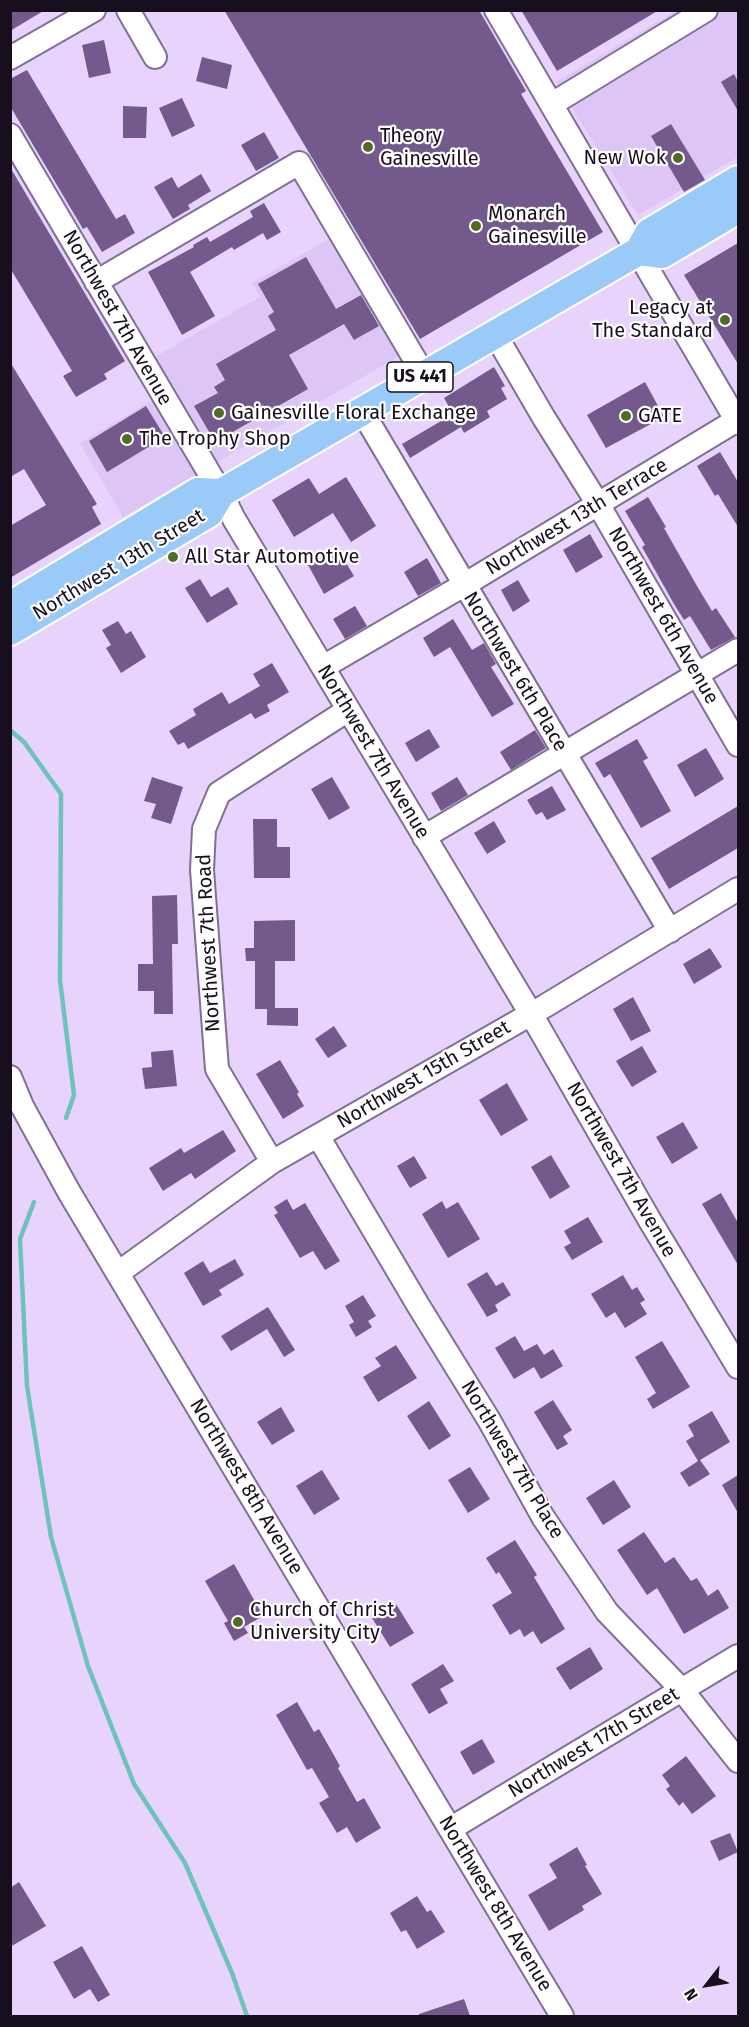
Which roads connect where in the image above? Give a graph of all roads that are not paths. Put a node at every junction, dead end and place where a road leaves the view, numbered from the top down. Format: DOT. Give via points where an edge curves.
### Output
graph roads {
  1 [pos="94,10"];
  2 [pos="128,10"];
  3 [pos="496,10"];
  4 [pos="706,10"];
  5 [pos="675,19"];
  6 [pos="155,57"];
  7 [pos="10,58"];
  8 [pos="552,104"];
  9 [pos="10,135"];
  10 [pos="738,180"];
  11 [pos="738,209"];
  12 [pos="639,251"];
  13 [pos="96,282"];
  14 [pos="495,334"];
  15 [pos="424,375"];
  16 [pos="362,411"];
  17 [pos="738,422"];
  18 [pos="221,493"];
  19 [pos="598,504"];
  20 [pos="464,585"];
  21 [pos="10,606"];
  22 [pos="10,631"];
  23 [pos="738,650"];
  24 [pos="323,668"];
  25 [pos="697,675"];
  26 [pos="348,710"];
  27 [pos="738,745"];
  28 [pos="564,754"];
  29 [pos="424,837"];
  30 [pos="738,891"];
  31 [pos="670,931"];
  32 [pos="531,1014"];
  33 [pos="10,1077"];
  34 [pos="318,1136"];
  35 [pos="272,1162"];
  36 [pos="118,1273"];
  37 [pos="738,1367"];
  38 [pos="738,1656"];
  39 [pos="682,1690"];
  40 [pos="738,1761"];
  41 [pos="450,1829"];
  42 [pos="562,2016"];
  1 -- 7 [label="street"];
  2 -- 6 [label="street"];
  3 -- 8 [label="street"];
  4 -- 5 [label="street"];
  5 -- 8 [label="street"];
  8 -- 12 [label="street"];
  9 -- 13 [label="street, Northwest 7th Avenue"];
  10 -- 12 [label="main road, Northwest 13th Street / US 441" via="649,233"];
  11 -- 12 [label="main road, Northwest 13th Street / US 441" via="662,254"];
  12 -- 14 [label="main road, Northwest 13th Street / US 441"];
  12 -- 17 [label="street"];
  13 -- 15 [label="street" via="299,163"];
  13 -- 18 [label="street, Northwest 7th Avenue"];
  14 -- 15 [label="main road, Northwest 13th Street / US 441"];
  14 -- 19 [label="street, Northwest 6th Avenue"];
  15 -- 16 [label="main road, Northwest 13th Street / US 441"];
  16 -- 18 [label="main road, Northwest 13th Street / US 441"];
  16 -- 20 [label="street, Northwest 6th Place"];
  17 -- 19 [label="street, Northwest 13th Terrace"];
  18 -- 21 [label="main road, Northwest 13th Street / US 441" via="198,492"];
  18 -- 22 [label="main road, Northwest 13th Street / US 441" via="209,513"];
  18 -- 24 [label="street, Northwest 7th Avenue"];
  19 -- 20 [label="street, Northwest 13th Terrace"];
  19 -- 25 [label="street, Northwest 6th Avenue"];
  20 -- 24 [label="street, Northwest 13th Terrace"];
  20 -- 28 [label="street, Northwest 6th Place"];
  23 -- 25 [label="street"];
  24 -- 26 [label="street, Northwest 7th Avenue"];
  25 -- 27 [label="street, Northwest 6th Avenue"];
  25 -- 28 [label="street"];
  26 -- 29 [label="street, Northwest 7th Avenue"];
  26 -- 35 [label="street, Northwest 7th Road" via="219,793 204,829 202,870 217,1069"];
  28 -- 29 [label="street"];
  28 -- 31 [label="street, Northwest 6th Place"];
  29 -- 32 [label="street, Northwest 7th Avenue"];
  30 -- 31 [label="street, Northwest 15th Street"];
  31 -- 32 [label="street, Northwest 15th Street"];
  32 -- 34 [label="street, Northwest 15th Street"];
  32 -- 37 [label="street, Northwest 7th Avenue"];
  33 -- 36 [label="street, Northwest 8th Avenue" via="69,1192"];
  34 -- 35 [label="street, Northwest 15th Street"];
  34 -- 39 [label="street, Northwest 7th Place" via="543,1517 607,1612"];
  35 -- 36 [label="street, Northwest 15th Street"];
  36 -- 41 [label="street, Northwest 8th Avenue"];
  38 -- 39 [label="street, Northwest 17th Street"];
  39 -- 40 [label="street, Northwest 7th Place"];
  39 -- 41 [label="street, Northwest 17th Street"];
  41 -- 42 [label="street, Northwest 8th Avenue"];
}
